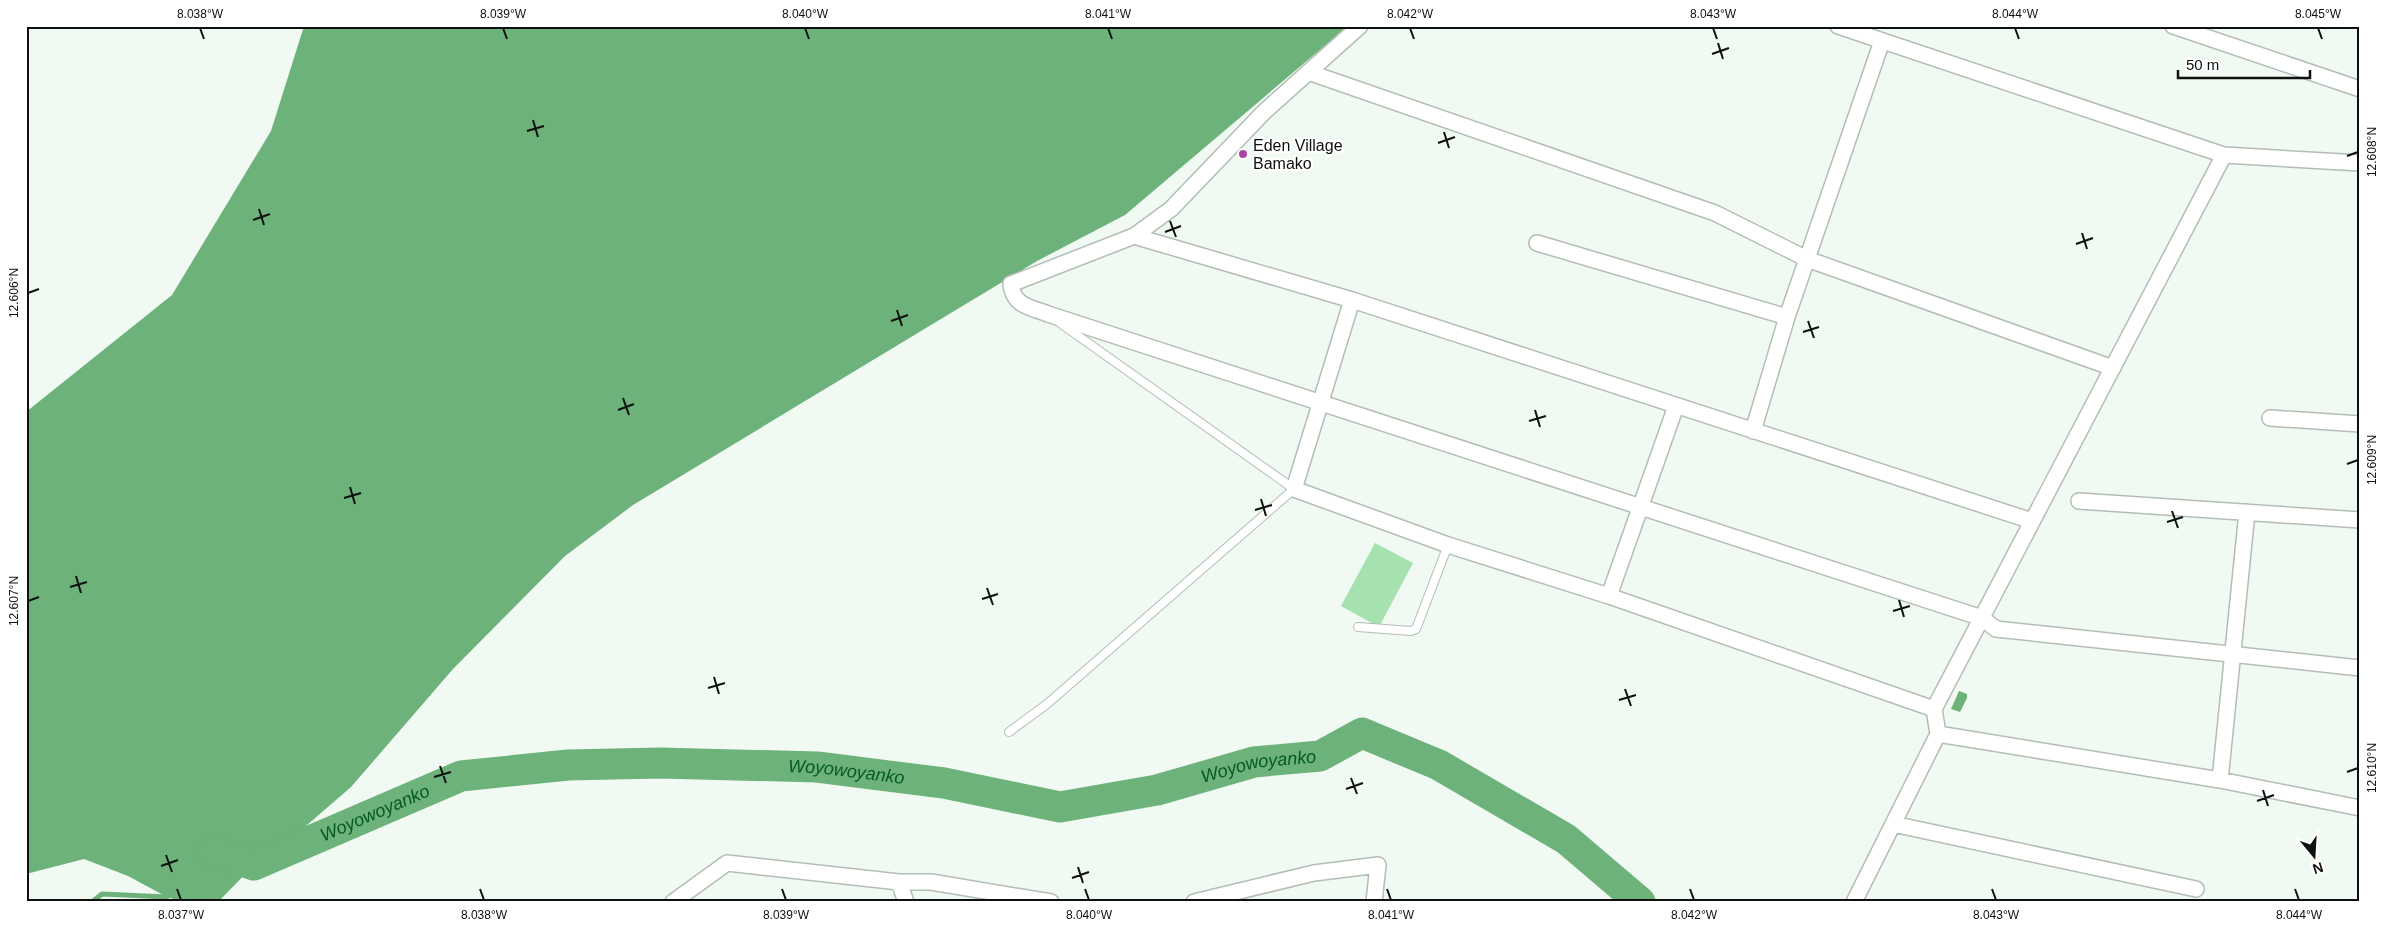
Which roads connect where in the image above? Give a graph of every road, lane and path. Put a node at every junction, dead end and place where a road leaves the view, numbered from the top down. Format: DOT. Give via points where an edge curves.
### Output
graph roads {
  1 [pos="1360,26"];
  2 [pos="1838,26"];
  3 [pos="2173,26"];
  4 [pos="1882,41"];
  5 [pos="1308,72"];
  6 [pos="2360,89"];
  7 [pos="2224,155"];
  8 [pos="2360,163"];
  9 [pos="1134,236"];
  10 [pos="1537,243"];
  11 [pos="1807,259"];
  12 [pos="1352,300"];
  13 [pos="1048,314"];
  14 [pos="1787,317"];
  15 [pos="2113,368"];
  16 [pos="1320,403"];
  17 [pos="1676,406"];
  18 [pos="2270,418"];
  19 [pos="2360,424"];
  20 [pos="1753,431"];
  21 [pos="1294,489"];
  22 [pos="2079,501"];
  23 [pos="1640,507"];
  24 [pos="2247,512"];
  25 [pos="2360,520"];
  26 [pos="2032,522"];
  27 [pos="1448,546"];
  28 [pos="1609,596"];
  29 [pos="1982,618"];
  30 [pos="1358,627"];
  31 [pos="2233,654"];
  32 [pos="2360,668"];
  33 [pos="1934,709"];
  34 [pos="1009,732"];
  35 [pos="1938,734"];
  36 [pos="2220,780"];
  37 [pos="2360,808"];
  38 [pos="1893,824"];
  39 [pos="899,882"];
  40 [pos="2196,889"];
  41 [pos="673,902"];
  42 [pos="906,902"];
  43 [pos="1050,902"];
  44 [pos="1194,902"];
  45 [pos="1374,902"];
  46 [pos="1854,902"];
  1 -- 5 [label="street"];
  2 -- 4 [label="street"];
  3 -- 6 [label="street"];
  4 -- 7 [label="street"];
  4 -- 11 [label="street"];
  5 -- 9 [label="street" via="1264,112 1171,209"];
  5 -- 11 [label="street" via="1715,213"];
  7 -- 8 [label="street"];
  7 -- 15 [label="street"];
  9 -- 12 [label="street"];
  9 -- 13 [label="street" via="1011,284 1017,301"];
  10 -- 14 [label="street"];
  11 -- 14 [label="street"];
  11 -- 15 [label="street"];
  12 -- 16 [label="street"];
  12 -- 17 [label="street"];
  13 -- 16 [label="street"];
  13 -- 21 [label="lane"];
  14 -- 20 [label="street"];
  15 -- 26 [label="street"];
  16 -- 21 [label="street"];
  16 -- 23 [label="street"];
  17 -- 20 [label="street"];
  17 -- 23 [label="street"];
  18 -- 19 [label="street"];
  20 -- 26 [label="street"];
  21 -- 27 [label="street"];
  21 -- 34 [label="lane" via="1047,704"];
  22 -- 24 [label="street"];
  23 -- 28 [label="street"];
  23 -- 29 [label="street"];
  24 -- 25 [label="street"];
  24 -- 31 [label="street"];
  26 -- 29 [label="street"];
  27 -- 28 [label="street"];
  27 -- 30 [label="lane" via="1416,629"];
  28 -- 33 [label="street"];
  29 -- 31 [label="street" via="1996,629"];
  29 -- 33 [label="street"];
  31 -- 32 [label="street"];
  31 -- 36 [label="street"];
  33 -- 35 [label="street"];
  35 -- 36 [label="street"];
  35 -- 38 [label="street"];
  36 -- 37 [label="street"];
  38 -- 40 [label="street"];
  38 -- 46 [label="street"];
  39 -- 41 [label="street" via="727,863"];
  39 -- 42 [label="street"];
  39 -- 43 [label="street" via="931,882"];
  44 -- 45 [label="street" via="1314,873 1378,865"];
}
